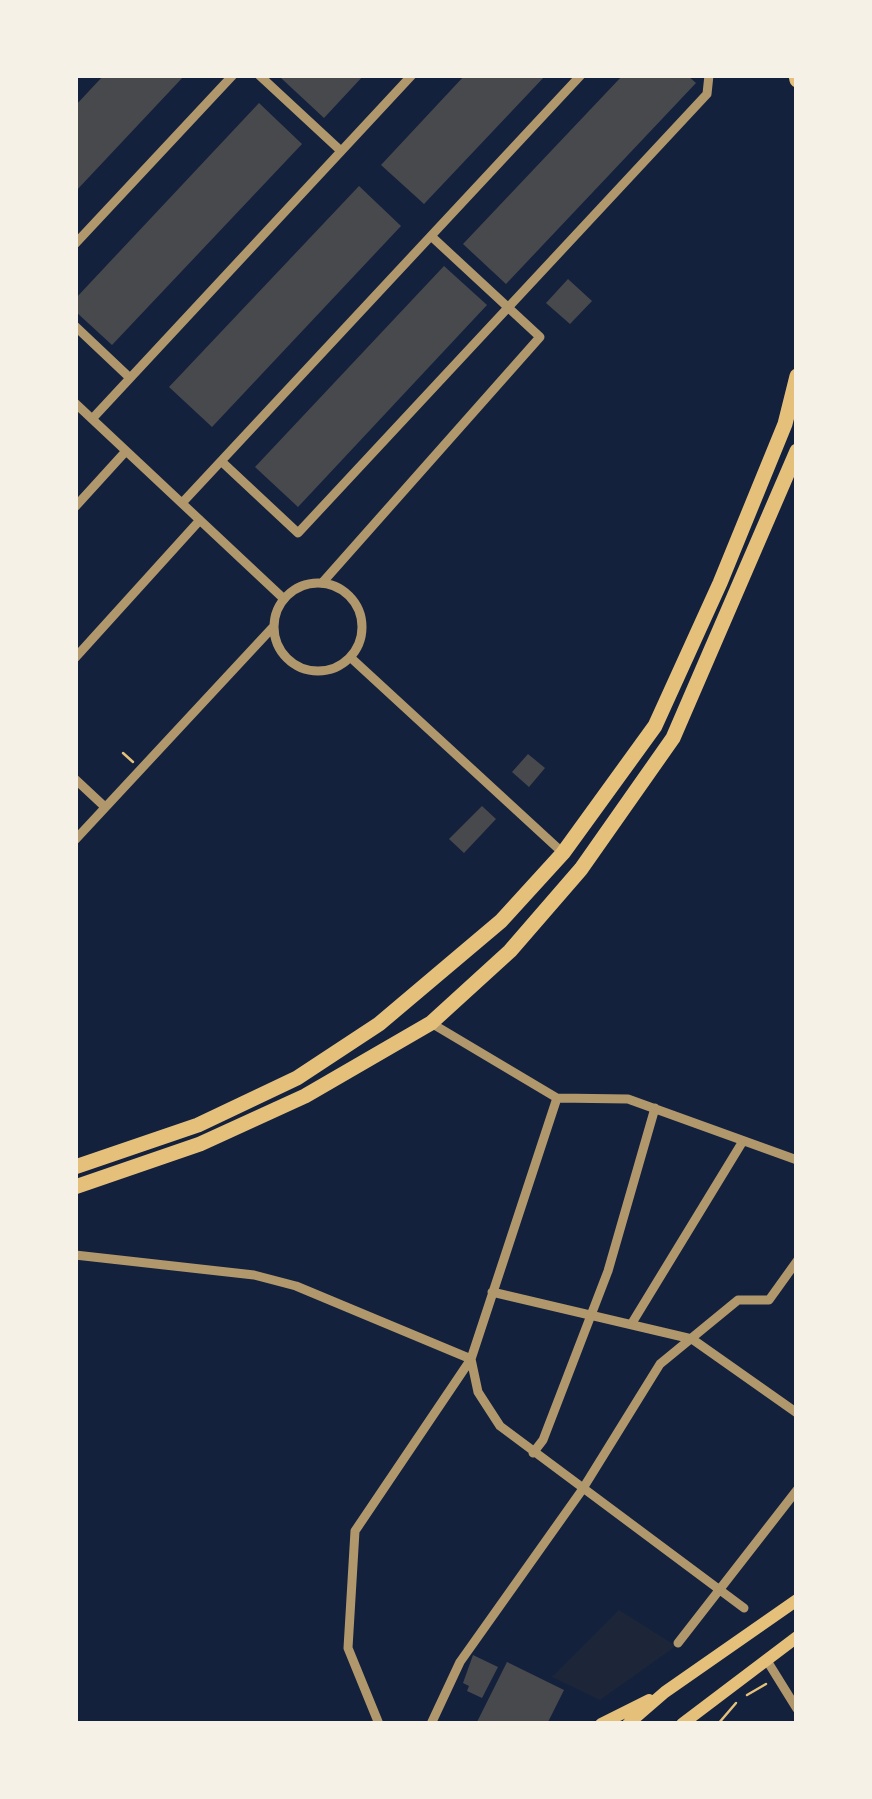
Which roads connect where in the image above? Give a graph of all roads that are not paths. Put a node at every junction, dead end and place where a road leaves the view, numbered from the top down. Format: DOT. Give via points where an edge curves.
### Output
graph roads {
  1 [pos="233,75"];
  2 [pos="259,75"];
  3 [pos="412,75"];
  4 [pos="581,75"];
  5 [pos="709,75"];
  6 [pos="342,151"];
  7 [pos="431,236"];
  8 [pos="75,244"];
  9 [pos="508,307"];
  10 [pos="75,326"];
  11 [pos="797,376"];
  12 [pos="130,378"];
  13 [pos="75,403"];
  14 [pos="92,419"];
  15 [pos="126,451"];
  16 [pos="797,451"];
  17 [pos="221,462"];
  18 [pos="182,503"];
  19 [pos="75,507"];
  20 [pos="200,520"];
  21 [pos="322,583"];
  22 [pos="284,599"];
  23 [pos="274,626"];
  24 [pos="350,657"];
  25 [pos="75,658"];
  26 [pos="75,780"];
  27 [pos="105,807"];
  28 [pos="75,840"];
  29 [pos="563,853"];
  30 [pos="582,869"];
  31 [pos="431,1023"];
  32 [pos="338,1051"];
  33 [pos="350,1070"];
  34 [pos="557,1098"];
  35 [pos="655,1108"];
  36 [pos="743,1140"];
  37 [pos="797,1160"];
  38 [pos="75,1167"];
  39 [pos="75,1187"];
  40 [pos="75,1255"];
  41 [pos="797,1261"];
  42 [pos="492,1292"];
  43 [pos="590,1316"];
  44 [pos="632,1323"];
  45 [pos="692,1339"];
  46 [pos="470,1359"];
  47 [pos="797,1414"];
  48 [pos="533,1453"];
  49 [pos="582,1490"];
  50 [pos="797,1490"];
  51 [pos="719,1590"];
  52 [pos="797,1600"];
  53 [pos="744,1608"];
  54 [pos="797,1637"];
  55 [pos="678,1643"];
  56 [pos="766,1659"];
  57 [pos="665,1692"];
  58 [pos="797,1710"];
  59 [pos="687,1722"];
  60 [pos="379,1724"];
  61 [pos="431,1724"];
  62 [pos="600,1724"];
  63 [pos="628,1724"];
  1 -- 8 [label="street"];
  2 -- 6 [label="street"];
  3 -- 6 [label="street"];
  4 -- 7 [label="street"];
  5 -- 9 [label="street" via="707,94"];
  6 -- 12 [label="street"];
  7 -- 9 [label="street"];
  7 -- 17 [label="street"];
  9 -- 17 [label="street" via="298,532"];
  9 -- 21 [label="street" via="540,337"];
  10 -- 12 [label="street"];
  11 -- 29 [label="highway" via="784,424 687,662 655,726"];
  12 -- 14 [label="street"];
  13 -- 14 [label="street"];
  14 -- 15 [label="street"];
  15 -- 18 [label="street"];
  15 -- 19 [label="street"];
  16 -- 30 [label="highway" via="672,738"];
  17 -- 18 [label="street"];
  18 -- 20 [label="street"];
  20 -- 22 [label="street"];
  20 -- 25 [label="street"];
  21 -- 22 [label="street"];
  21 -- 24 [label="street" via="336,586 356,605 362,632"];
  22 -- 23 [label="street"];
  23 -- 24 [label="street" via="283,654 308,670 338,666"];
  23 -- 27 [label="street"];
  24 -- 29 [label="street"];
  26 -- 27 [label="street"];
  27 -- 28 [label="street"];
  29 -- 30 [label="highway"];
  29 -- 32 [label="highway" via="501,921"];
  30 -- 31 [label="highway" via="510,951"];
  31 -- 33 [label="highway"];
  31 -- 34 [label="street"];
  32 -- 33 [label="highway"];
  32 -- 38 [label="highway" via="198,1125"];
  33 -- 39 [label="highway" via="200,1144"];
  34 -- 35 [label="street" via="628,1098"];
  34 -- 42 [label="street"];
  35 -- 36 [label="street"];
  35 -- 43 [label="street"];
  36 -- 37 [label="street"];
  36 -- 44 [label="street"];
  40 -- 46 [label="street" via="254,1275 296,1286"];
  41 -- 45 [label="street" via="769,1300 738,1300"];
  42 -- 43 [label="street"];
  42 -- 46 [label="street"];
  43 -- 44 [label="street"];
  43 -- 48 [label="street"];
  44 -- 45 [label="street"];
  45 -- 47 [label="street"];
  45 -- 49 [label="street" via="660,1364"];
  46 -- 48 [label="street" via="478,1392 500,1426"];
  46 -- 60 [label="street" via="355,1530 348,1648"];
  48 -- 49 [label="street"];
  49 -- 51 [label="street"];
  49 -- 61 [label="street" via="460,1662"];
  50 -- 51 [label="street"];
  51 -- 53 [label="street"];
  51 -- 55 [label="street"];
  52 -- 57 [label="main road"];
  54 -- 56 [label="main road"];
  56 -- 58 [label="street"];
  56 -- 59 [label="main road"];
  57 -- 62 [label="main road"];
  57 -- 63 [label="main road"];
}
